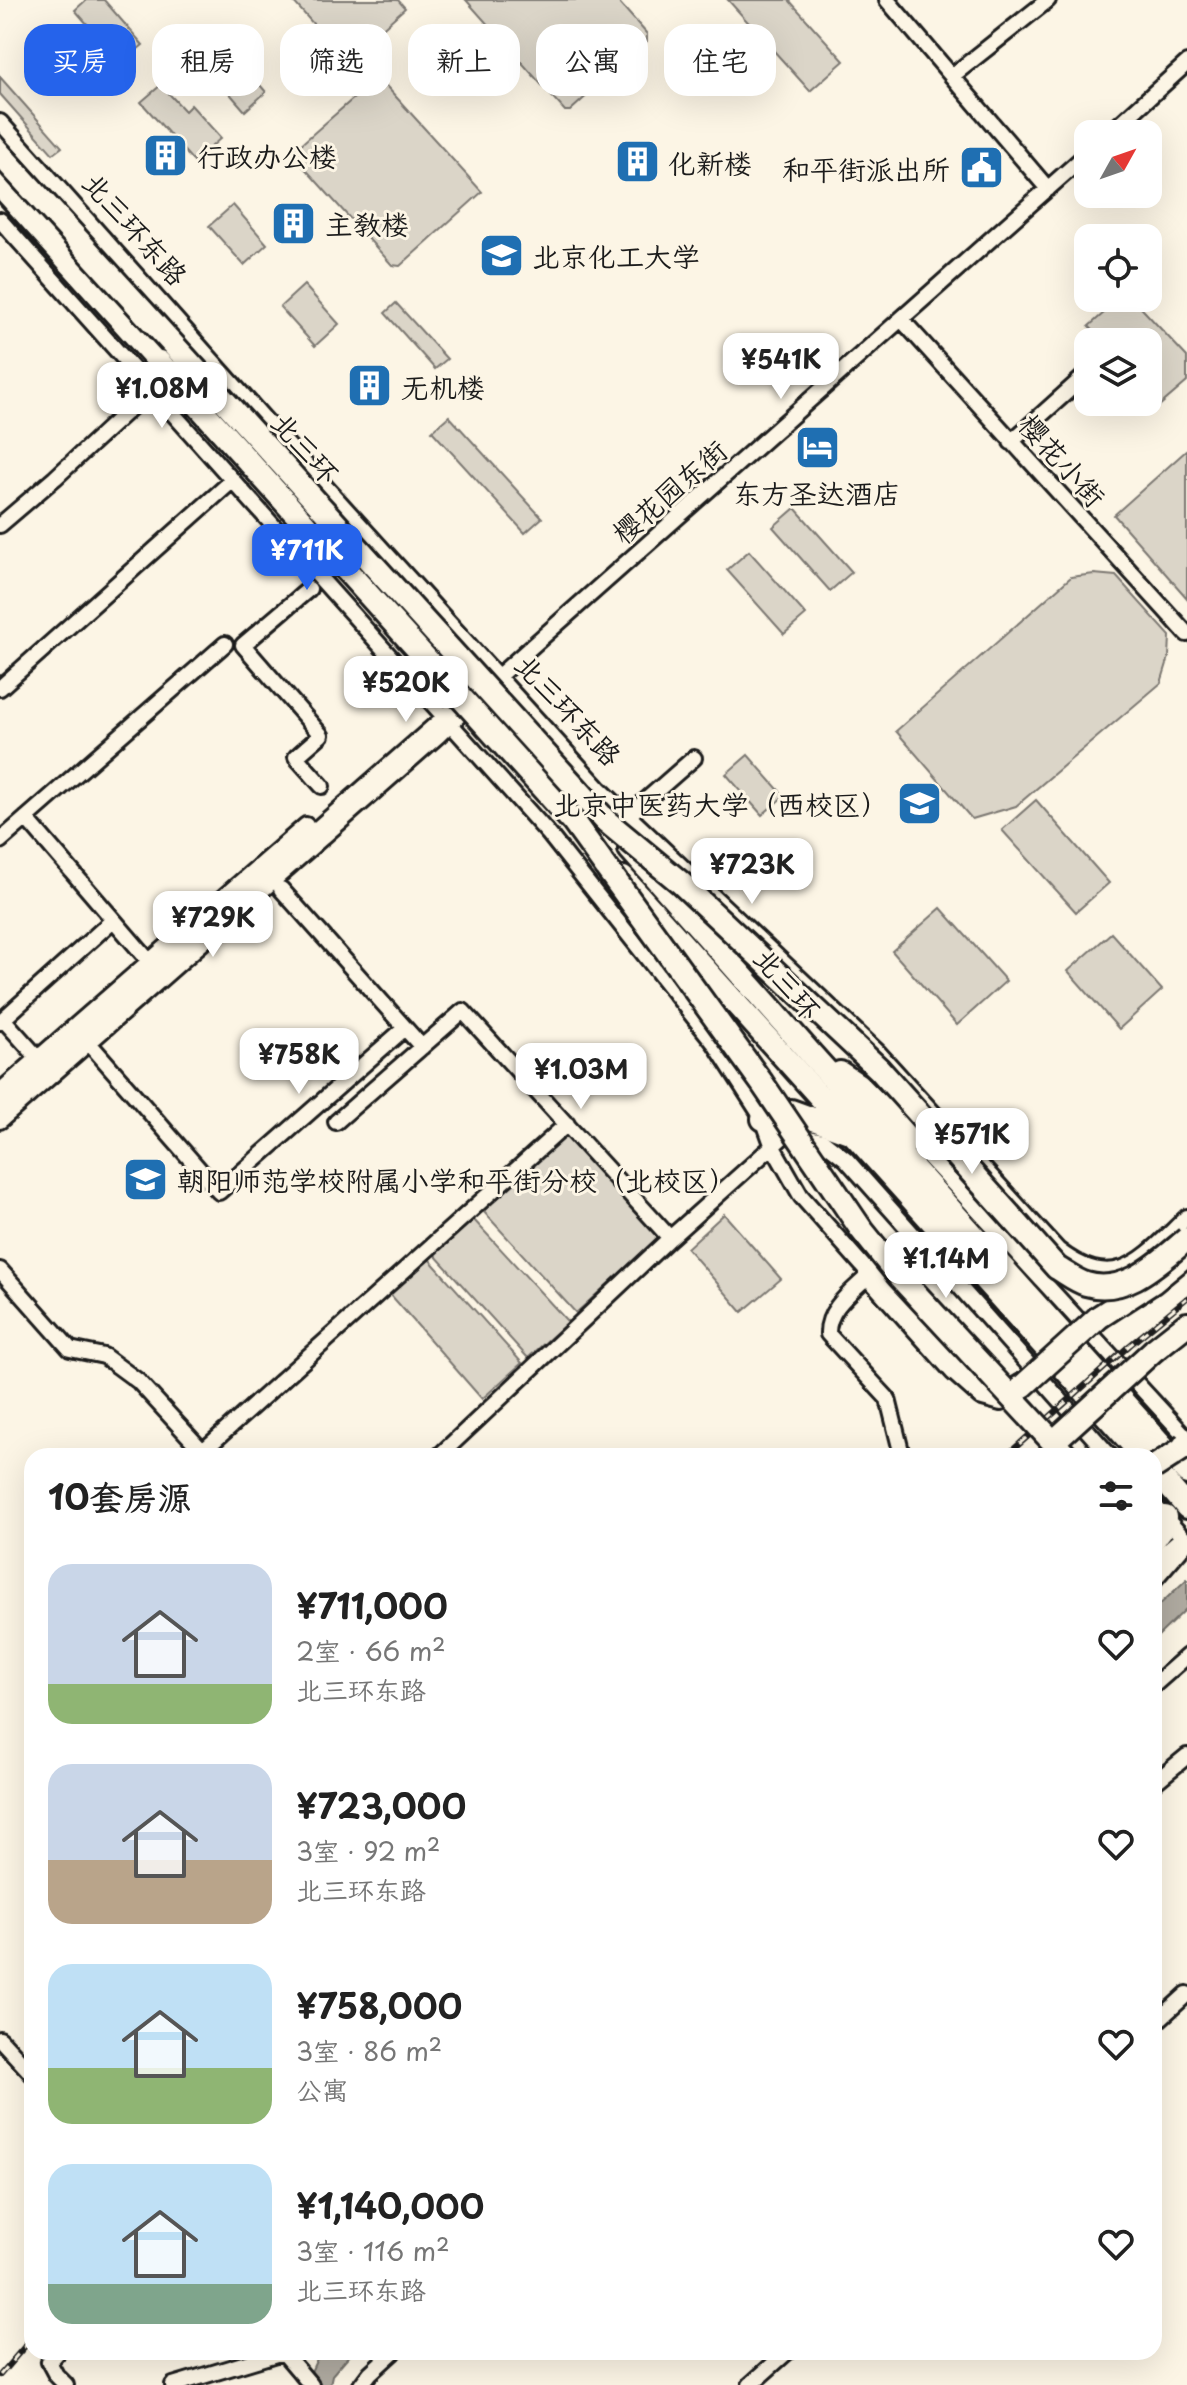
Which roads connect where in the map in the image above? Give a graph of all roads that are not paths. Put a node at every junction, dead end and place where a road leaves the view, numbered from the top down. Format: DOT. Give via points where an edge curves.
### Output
graph roads {
  1 [pos="887,0"];
  2 [pos="1048,0"];
  3 [pos="1187,63"];
  4 [pos="952,76"];
  5 [pos="1124,120"];
  6 [pos="1,123"];
  7 [pos="0,154"];
  8 [pos="1074,166"];
  9 [pos="0,185"];
  10 [pos="1048,189"];
  11 [pos="0,220"];
  12 [pos="902,320"];
  13 [pos="197,342"];
  14 [pos="1074,386"];
  15 [pos="151,388"];
  16 [pos="1011,442"];
  17 [pos="233,480"];
  18 [pos="0,525"];
  19 [pos="309,589"];
  20 [pos="1187,634"];
  21 [pos="225,644"];
  22 [pos="498,676"];
  23 [pos="0,688"];
  24 [pos="520,700"];
  25 [pos="448,720"];
  26 [pos="471,746"];
  27 [pos="694,758"];
  28 [pos="322,786"];
  29 [pos="599,788"];
  30 [pos="629,815"];
  31 [pos="26,818"];
  32 [pos="326,820"];
  33 [pos="606,821"];
  34 [pos="574,823"];
  35 [pos="548,833"];
  36 [pos="0,841"];
  37 [pos="281,889"];
  38 [pos="113,920"];
  39 [pos="149,961"];
  40 [pos="1,1020"];
  41 [pos="405,1028"];
  42 [pos="89,1043"];
  43 [pos="422,1047"];
  44 [pos="878,1052"];
  45 [pos="811,1054"];
  46 [pos="38,1058"];
  47 [pos="0,1091"];
  48 [pos="0,1107"];
  49 [pos="763,1119"];
  50 [pos="0,1121"];
  51 [pos="336,1122"];
  52 [pos="567,1124"];
  53 [pos="787,1133"];
  54 [pos="854,1134"];
  55 [pos="913,1140"];
  56 [pos="773,1147"];
  57 [pos="1187,1217"];
  58 [pos="670,1238"];
  59 [pos="1187,1239"];
  60 [pos="1187,1254"];
  61 [pos="0,1270"];
  62 [pos="870,1274"];
  63 [pos="1039,1324"];
  64 [pos="1187,1324"];
  65 [pos="1125,1420"];
  66 [pos="1187,1437"];
  67 [pos="1063,1446"];
  68 [pos="199,1448"];
  69 [pos="212,1448"];
  70 [pos="447,1448"];
  71 [pos="900,1448"];
  72 [pos="1103,1448"];
  73 [pos="1139,1448"];
  74 [pos="1158,1448"];
  75 [pos="1162,1452"];
  76 [pos="1162,1463"];
  77 [pos="1187,1473"];
  78 [pos="1162,1477"];
  79 [pos="1187,1507"];
  80 [pos="1162,1514"];
  81 [pos="1185,1540"];
  82 [pos="1162,1556"];
  83 [pos="1162,1570"];
  84 [pos="1187,1656"];
  85 [pos="1162,1678"];
  86 [pos="1187,1756"];
  87 [pos="1162,1776"];
  88 [pos="1187,1994"];
  89 [pos="1162,2017"];
  90 [pos="0,2039"];
  91 [pos="24,2065"];
  92 [pos="51,2360"];
  93 [pos="256,2360"];
  94 [pos="290,2360"];
  95 [pos="384,2360"];
  96 [pos="778,2360"];
  97 [pos="66,2385"];
  98 [pos="173,2385"];
  99 [pos="311,2385"];
  100 [pos="361,2385"];
  101 [pos="750,2385"];
  1 -- 4 [label="street"];
  2 -- 4 [label="street"];
  3 -- 5 [label="street"];
  4 -- 10 [label="street"];
  6 -- 13 [label="street, 北三环东路"];
  7 -- 33 [label="highway, 北三环, bridge"];
  8 -- 10 [label="street, 樱花园东街"];
  9 -- 34 [label="highway, 北三环, bridge"];
  10 -- 12 [label="street, 樱花园东街"];
  11 -- 15 [label="street"];
  12 -- 16 [label="street, 樱花小街"];
  12 -- 22 [label="street, 樱花园东街"];
  13 -- 15 [label="street"];
  13 -- 22 [label="street, 北三环东路"];
  14 -- 16 [label="street"];
  15 -- 17 [label="street"];
  15 -- 18 [label="street"];
  16 -- 20 [label="street, 樱花小街"];
  17 -- 23 [label="street"];
  17 -- 25 [label="street"];
  19 -- 28 [label="street" via="243,645 321,735 296,757"];
  21 -- 31 [label="street"];
  22 -- 24 [label="street, 北三环东路"];
  22 -- 25 [label="street, 樱花园东街"];
  24 -- 26 [label="street"];
  24 -- 29 [label="street, 北三环东路"];
  25 -- 26 [label="street"];
  25 -- 32 [label="street"];
  25 -- 42 [label="street"];
  26 -- 35 [label="street"];
  27 -- 30 [label="street"];
  29 -- 30 [label="street, 北三环东路"];
  29 -- 35 [label="street"];
  30 -- 44 [label="street, 北三环东路"];
  31 -- 36 [label="street"];
  31 -- 38 [label="street"];
  32 -- 39 [label="street" via="306,825"];
  32 -- 48 [label="street"];
  33 -- 45 [label="highway, 北三环"];
  33 -- 59 [label="highway, bridge" via="681,883 879,1069 1057,1268 1086,1284 1108,1286 1136,1279"];
  34 -- 54 [label="highway, 北三环"];
  34 -- 67 [label="highway, bridge" via="861,1229 899,1276"];
  35 -- 49 [label="street" via="715,1044"];
  37 -- 41 [label="street"];
  38 -- 39 [label="street"];
  38 -- 40 [label="street"];
  39 -- 46 [label="street"];
  40 -- 46 [label="street"];
  41 -- 42 [label="street" via="219,1192"];
  41 -- 43 [label="street"];
  42 -- 50 [label="street"];
  43 -- 51 [label="street"];
  43 -- 52 [label="street" via="463,1011"];
  44 -- 55 [label="street, 北三环东路"];
  44 -- 57 [label="street" via="1070,1259 1114,1272 1151,1252"];
  45 -- 55 [label="highway" via="858,1085"];
  45 -- 63 [label="highway, 北三环"];
  46 -- 47 [label="street"];
  49 -- 53 [label="street"];
  49 -- 54 [label="highway" via="791,1111"];
  49 -- 56 [label="street"];
  52 -- 58 [label="street"];
  52 -- 69 [label="street"];
  53 -- 56 [label="street"];
  53 -- 72 [label="street" via="823,1141 846,1159"];
  54 -- 63 [label="highway, 北三环"];
  55 -- 66 [label="street, 北三环东路"];
  56 -- 58 [label="street"];
  56 -- 62 [label="street" via="801,1196"];
  58 -- 70 [label="street"];
  60 -- 62 [label="highway, bridge" via="1099,1317 1023,1386 1001,1399 983,1394 955,1369"];
  61 -- 68 [label="street" via="70,1349 104,1356 138,1381"];
  62 -- 71 [label="street" via="833,1310 828,1334 888,1399"];
  63 -- 65 [label="highway"];
  64 -- 67 [label="highway, bridge" via="1154,1350"];
  65 -- 73 [label="highway"];
  65 -- 74 [label="highway"];
  66 -- 76 [label="highway, bridge" via="1182,1449"];
  75 -- 77 [label="highway"];
  78 -- 79 [label="highway"];
  80 -- 81 [label="street"];
  81 -- 82 [label="street"];
  81 -- 83 [label="street"];
  84 -- 85 [label="street"];
  86 -- 87 [label="street"];
  88 -- 89 [label="street"];
  90 -- 91 [label="street"];
  92 -- 97 [label="street"];
  93 -- 98 [label="street"];
  94 -- 99 [label="street"];
  95 -- 100 [label="street"];
  96 -- 101 [label="street"];
}
